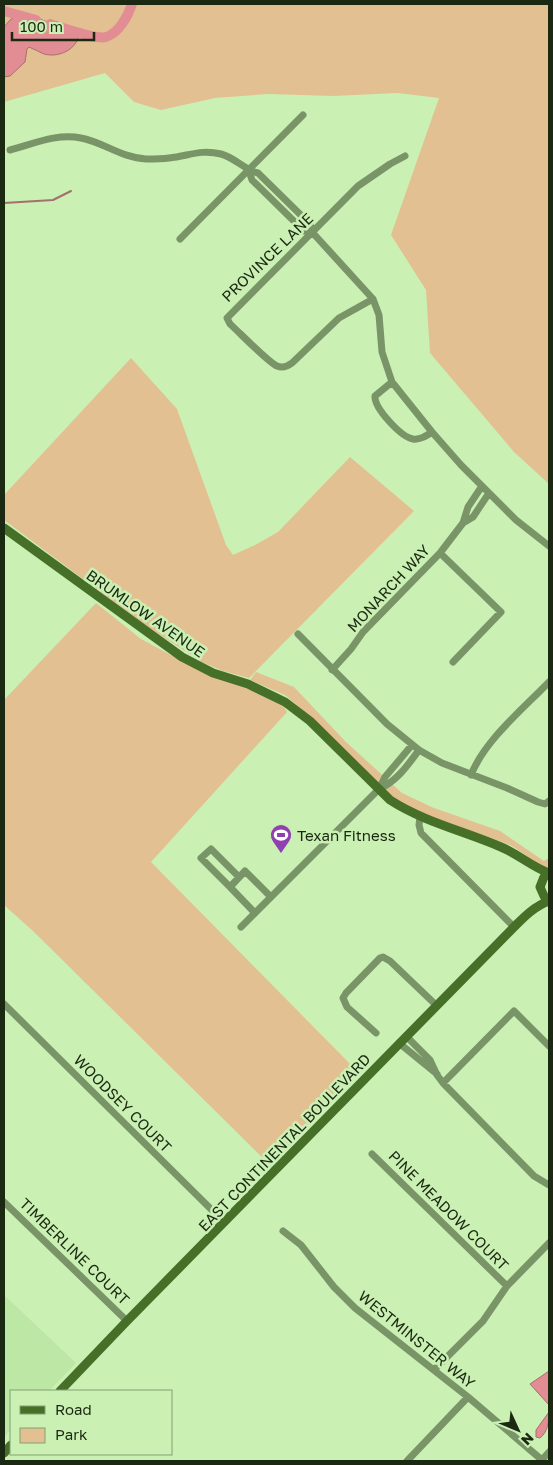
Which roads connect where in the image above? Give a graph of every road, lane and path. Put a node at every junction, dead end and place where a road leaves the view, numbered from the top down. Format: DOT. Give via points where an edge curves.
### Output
graph roads {
  1 [pos="303,115"];
  2 [pos="10,150"];
  3 [pos="405,156"];
  4 [pos="249,171"];
  5 [pos="284,199"];
  6 [pos="278,205"];
  7 [pos="312,232"];
  8 [pos="180,239"];
  9 [pos="373,300"];
  10 [pos="392,382"];
  11 [pos="432,432"];
  12 [pos="482,486"];
  13 [pos="490,493"];
  14 [pos="463,523"];
  15 [pos="4,528"];
  16 [pos="549,546"];
  17 [pos="440,552"];
  18 [pos="298,634"];
  19 [pos="453,662"];
  20 [pos="332,670"];
  21 [pos="549,682"];
  22 [pos="412,745"];
  23 [pos="419,750"];
  24 [pos="471,775"];
  25 [pos="379,789"];
  26 [pos="549,801"];
  27 [pos="420,817"];
  28 [pos="523,859"];
  29 [pos="549,873"];
  30 [pos="239,877"];
  31 [pos="230,887"];
  32 [pos="540,887"];
  33 [pos="271,897"];
  34 [pos="549,900"];
  35 [pos="255,913"];
  36 [pos="528,913"];
  37 [pos="514,927"];
  38 [pos="241,928"];
  39 [pos="4,1004"];
  40 [pos="436,1005"];
  41 [pos="376,1033"];
  42 [pos="406,1036"];
  43 [pos="399,1043"];
  44 [pos="549,1046"];
  45 [pos="437,1074"];
  46 [pos="443,1083"];
  47 [pos="372,1154"];
  48 [pos="549,1185"];
  49 [pos="4,1202"];
  50 [pos="224,1222"];
  51 [pos="283,1231"];
  52 [pos="549,1243"];
  53 [pos="506,1286"];
  54 [pos="127,1321"];
  55 [pos="434,1370"];
  56 [pos="61,1390"];
  57 [pos="468,1397"];
  58 [pos="549,1452"];
  59 [pos="542,1460"];
  60 [pos="407,1461"];
  1 -- 4 [label="street"];
  2 -- 4 [label="street" via="63,136 82,138 144,159 202,151 222,154 238,161"];
  3 -- 7 [label="street, PROVINCE LANE" via="358,186"];
  4 -- 5 [label="street" via="258,173"];
  4 -- 6 [label="street" via="252,180"];
  4 -- 8 [label="street"];
  5 -- 6 [label="street"];
  5 -- 7 [label="street" via="310,224"];
  6 -- 7 [label="street" via="304,231"];
  7 -- 9 [label="street"];
  7 -- 9 [label="street, PROVINCE LANE" via="229,314 230,324 270,361 284,367 339,318"];
  9 -- 10 [label="street" via="379,315 382,352"];
  10 -- 11 [label="street"];
  10 -- 11 [label="street" via="375,396 374,401 387,420 408,438 424,437"];
  11 -- 12 [label="street"];
  12 -- 13 [label="street"];
  12 -- 14 [label="street, MONARCH WAY" via="468,507"];
  13 -- 14 [label="street, MONARCH WAY" via="473,517"];
  13 -- 16 [label="street" via="516,520"];
  14 -- 17 [label="street, MONARCH WAY"];
  15 -- 25 [label="main road, BRUMLOW AVENUE" via="182,657 285,702 310,721"];
  17 -- 19 [label="street" via="501,612"];
  17 -- 20 [label="street, MONARCH WAY"];
  18 -- 20 [label="street"];
  20 -- 22 [label="street"];
  21 -- 24 [label="street" via="485,748"];
  22 -- 23 [label="street"];
  22 -- 25 [label="street"];
  23 -- 24 [label="street"];
  23 -- 25 [label="street" via="390,784"];
  24 -- 26 [label="street" via="541,804"];
  25 -- 27 [label="main road, BRUMLOW AVENUE" via="390,800"];
  25 -- 33 [label="street"];
  27 -- 28 [label="main road, BRUMLOW AVENUE" via="489,842"];
  27 -- 37 [label="street" via="421,833"];
  28 -- 29 [label="main road, BRUMLOW AVENUE"];
  28 -- 32 [label="main road, BRUMLOW AVENUE" via="536,874"];
  29 -- 32 [label="main road, EAST CONTINENTAL BOULEVARD"];
  30 -- 31 [label="street"];
  30 -- 31 [label="street" via="210,849 201,858"];
  30 -- 33 [label="street" via="245,871"];
  31 -- 35 [label="street"];
  32 -- 34 [label="main road, BRUMLOW AVENUE"];
  32 -- 36 [label="main road, EAST CONTINENTAL BOULEVARD"];
  33 -- 35 [label="street"];
  34 -- 36 [label="main road, EAST CONTINENTAL BOULEVARD"];
  35 -- 38 [label="street"];
  36 -- 37 [label="main road, EAST CONTINENTAL BOULEVARD"];
  37 -- 40 [label="main road, EAST CONTINENTAL BOULEVARD"];
  39 -- 50 [label="street, WOODSEY COURT"];
  40 -- 41 [label="street" via="383,956 343,998 346,1007"];
  40 -- 42 [label="main road, EAST CONTINENTAL BOULEVARD"];
  42 -- 43 [label="main road, EAST CONTINENTAL BOULEVARD"];
  42 -- 45 [label="street" via="430,1060"];
  43 -- 45 [label="street"];
  43 -- 50 [label="main road, EAST CONTINENTAL BOULEVARD"];
  44 -- 46 [label="street" via="514,1011"];
  45 -- 46 [label="street"];
  46 -- 48 [label="street" via="534,1176"];
  47 -- 53 [label="street, PINE MEADOW COURT"];
  49 -- 54 [label="street, TIMBERLINE COURT"];
  50 -- 54 [label="main road, EAST CONTINENTAL BOULEVARD"];
  51 -- 55 [label="street, WESTMINSTER WAY" via="301,1245 355,1308"];
  52 -- 53 [label="street"];
  53 -- 55 [label="street" via="483,1321"];
  54 -- 56 [label="main road, EAST CONTINENTAL BOULEVARD"];
  55 -- 57 [label="street, WESTMINSTER WAY"];
  57 -- 59 [label="street, WESTMINSTER WAY"];
  57 -- 60 [label="street"];
  58 -- 59 [label="street"];
}
